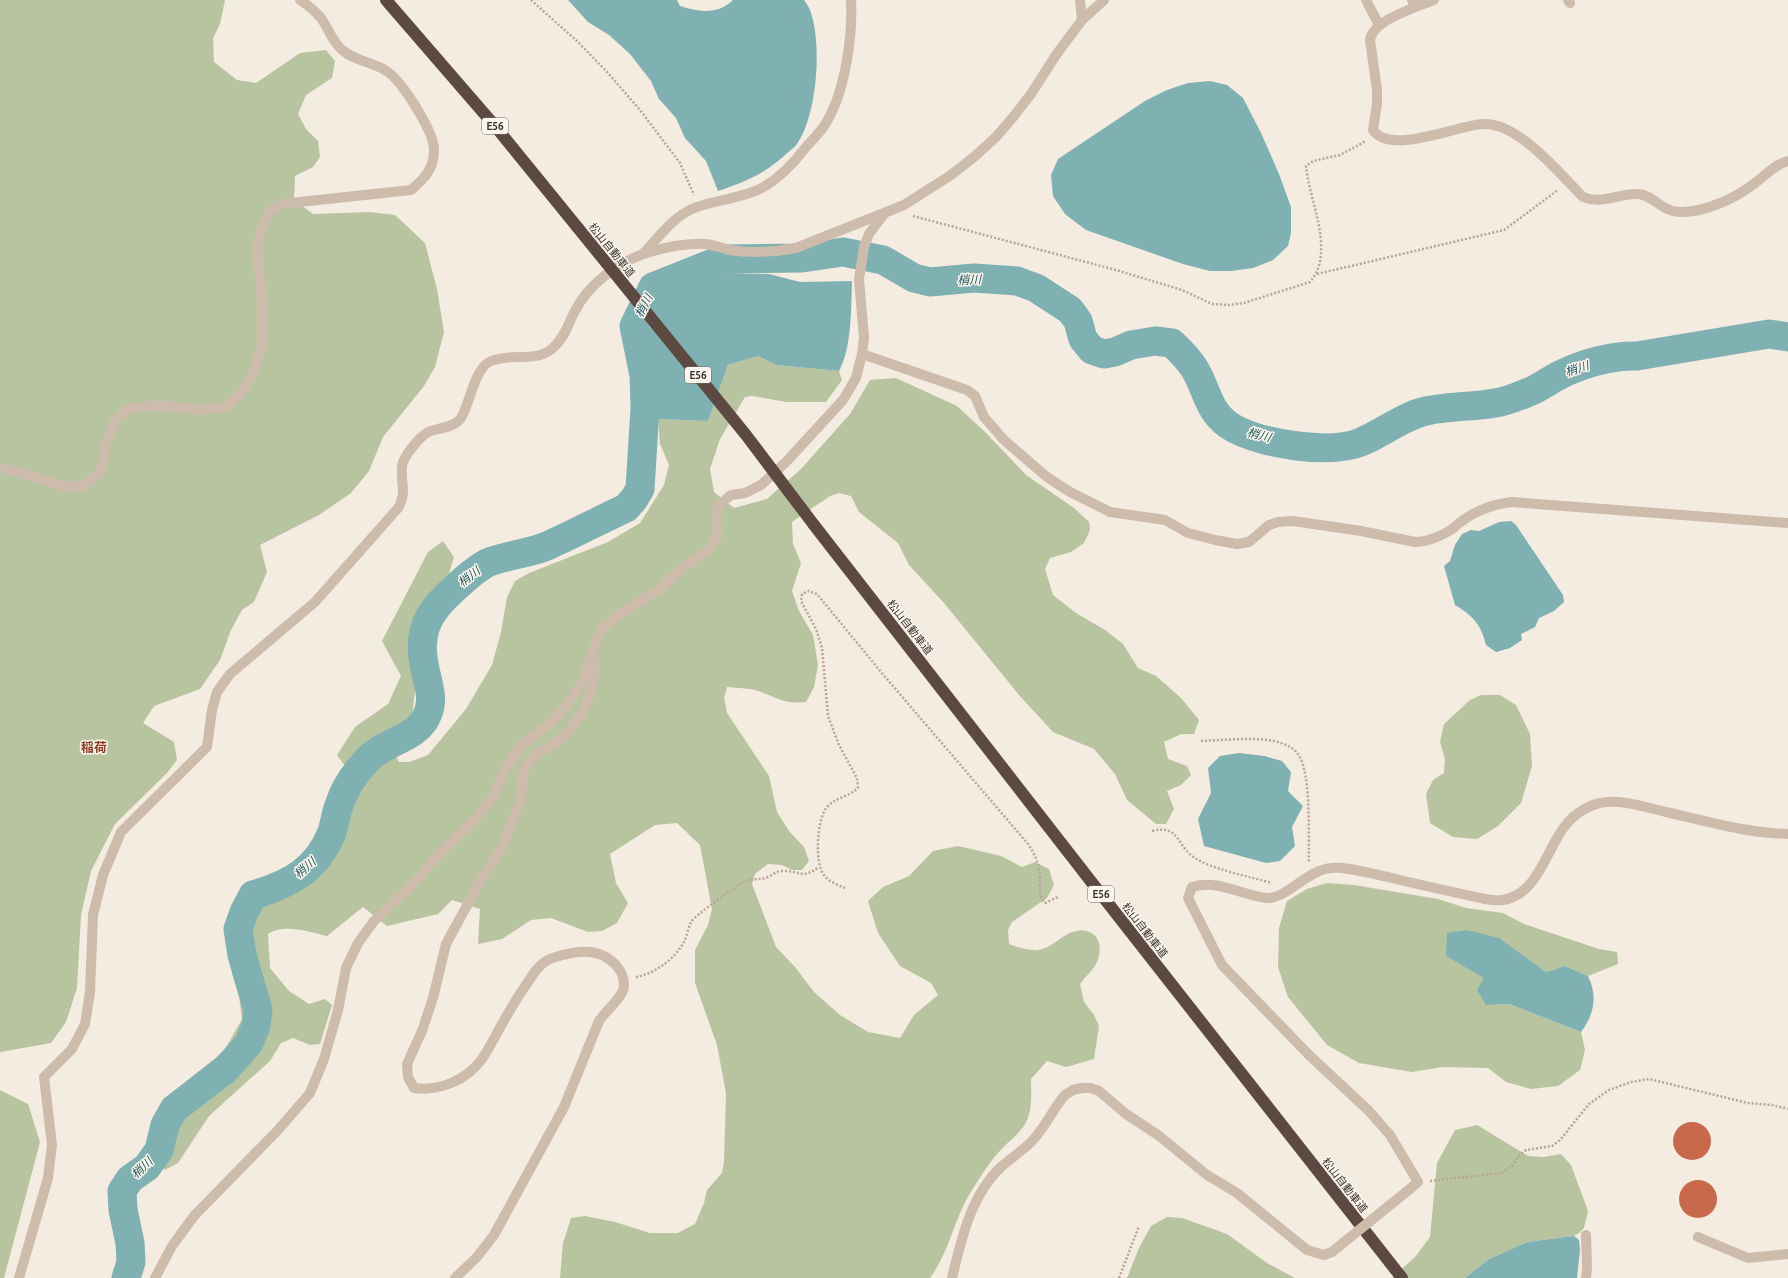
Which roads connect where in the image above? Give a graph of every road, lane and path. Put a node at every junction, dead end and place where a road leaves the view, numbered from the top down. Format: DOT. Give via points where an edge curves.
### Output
graph roads {
  1 [pos="300,0"];
  2 [pos="386,0"];
  3 [pos="531,0"];
  4 [pos="851,0"];
  5 [pos="1080,0"];
  6 [pos="1104,0"];
  7 [pos="1366,0"];
  8 [pos="1434,0"];
  9 [pos="1414,3"];
  10 [pos="1082,20"];
  11 [pos="1379,25"];
  12 [pos="1377,136"];
  13 [pos="1788,160"];
  14 [pos="1568,182"];
  15 [pos="698,206"];
  16 [pos="888,212"];
  17 [pos="643,254"];
  18 [pos="1317,274"];
  19 [pos="862,354"];
  20 [pos="0,467"];
  21 [pos="1788,523"];
  22 [pos="593,650"];
  23 [pos="1201,741"];
  24 [pos="1152,832"];
  25 [pos="1788,834"];
  26 [pos="819,867"];
  27 [pos="1312,872"];
  28 [pos="1292,887"];
  29 [pos="845,888"];
  30 [pos="1058,897"];
  31 [pos="624,978"];
  32 [pos="1788,1109"];
  33 [pos="1414,1185"];
  34 [pos="1139,1226"];
  35 [pos="1586,1235"];
  36 [pos="1698,1237"];
  37 [pos="1788,1254"];
  38 [pos="19,1278"];
  39 [pos="155,1278"];
  40 [pos="455,1278"];
  41 [pos="952,1278"];
  42 [pos="1120,1278"];
  43 [pos="1402,1278"];
  44 [pos="1586,1278"];
  1 -- 20 [label="street" via="321,18 340,48 351,57 384,69 396,78 409,95 430,135 434,149 432,164 424,179 411,190 281,204 269,212 257,246 262,302 262,344 252,375 241,393 226,407 204,410 156,405 128,408 116,420 105,444 105,456 100,472 85,484 70,487"];
  2 -- 43 [label="highway, 松山自動車道 / E56, bridge" via="495,126 746,435"];
  3 -- 15 [label="path" via="578,42 640,110 680,163"];
  4 -- 15 [label="street" via="849,51 831,114 822,130 792,166 761,188 744,196"];
  5 -- 10 [label="street"];
  6 -- 10 [label="street"];
  7 -- 11 [label="street"];
  8 -- 9 [label="street"];
  9 -- 11 [label="street"];
  10 -- 16 [label="street" via="1031,94 996,137 951,176"];
  11 -- 12 [label="street" via="1372,32 1370,40 1377,90 1372,130"];
  12 -- 14 [label="street" via="1389,139 1415,139 1452,132 1470,125 1500,126 1515,132 1531,145"];
  12 -- 18 [label="path" via="1340,155 1313,161 1306,166 1321,245"];
  13 -- 14 [label="street" via="1774,167 1734,198 1686,212 1670,211 1640,194 1591,200"];
  14 -- 18 [label="path" via="1504,230"];
  15 -- 17 [label="street" via="678,218"];
  16 -- 17 [label="street" via="796,248 745,251 706,244 678,246"];
  16 -- 18 [label="path" via="1116,270 1182,290 1212,304 1229,306 1244,303 1310,282"];
  16 -- 19 [label="street" via="869,234 861,260 864,338"];
  17 -- 38 [label="street" via="597,281 575,310 564,337 553,348 537,357 506,356 489,361 471,389 460,420 429,431 414,445 403,463 403,494 399,507 390,519 315,602 230,674 217,692 207,747 121,832 103,875 92,915 90,992 85,1024 72,1049 44,1077 52,1145 48,1178"];
  19 -- 21 [label="street" via="967,390 974,396 984,417 1004,440 1047,477 1070,492 1110,512 1165,520 1188,533 1215,540 1237,544 1249,542 1269,525 1293,521 1424,542 1488,508 1511,502"];
  19 -- 22 [label="street" via="856,378 843,400 787,460 761,485 745,493 731,495 719,504 716,516 717,537 707,551 657,591 621,613 600,631"];
  22 -- 31 [label="street" via="595,668 592,689 584,710 564,736 552,746 538,752 527,764 523,774 521,799 502,848 482,878 446,944 433,998 407,1064 408,1077 414,1088 425,1090 443,1087 475,1068 519,994 535,970 545,961 561,955 589,951 610,959"];
  22 -- 39 [label="street" via="583,681 573,697 552,721 519,747 489,802 478,816 374,921 346,968 324,1060 310,1093 278,1130 194,1216 172,1246"];
  23 -- 27 [label="path" via="1275,741 1290,747 1298,754 1304,768 1309,821 1309,863"];
  24 -- 28 [label="path" via="1162,829 1171,831 1194,858 1206,863"];
  25 -- 27 [label="street" via="1748,831 1617,802 1601,803 1574,815 1563,828 1529,887 1503,900 1485,899 1358,871 1332,868"];
  26 -- 29 [label="path" via="830,881"];
  26 -- 30 [label="path" via="817,853 821,822 826,808 851,795 858,788 857,778 839,745 828,716 822,648 801,601 802,594 809,591 817,594 1028,844 1035,854 1041,898 1045,903"];
  26 -- 31 [label="path" via="811,873 798,875 783,871 762,879 748,879 691,922 684,942 670,959 642,976"];
  27 -- 28 [label="street"];
  28 -- 33 [label="street" via="1284,893 1267,898 1202,884 1192,887 1188,898 1222,965 1309,1055 1370,1111 1390,1135"];
  31 -- 40 [label="street" via="624,991 599,1022 564,1107 494,1235 477,1257"];
  32 -- 33 [label="path" via="1748,1103 1649,1079 1631,1082 1609,1090 1589,1104 1560,1140 1552,1146 1526,1150 1513,1165 1500,1173"];
  33 -- 41 [label="street, bridge" via="1332,1252 1324,1255 1307,1250 1237,1193 1207,1175 1158,1135 1126,1114 1100,1091 1091,1088 1072,1090 1065,1095 1033,1140 1000,1168 989,1181 973,1209"];
  34 -- 42 [label="path"];
  35 -- 44 [label="street"];
  36 -- 37 [label="street" via="1748,1258"];
}
